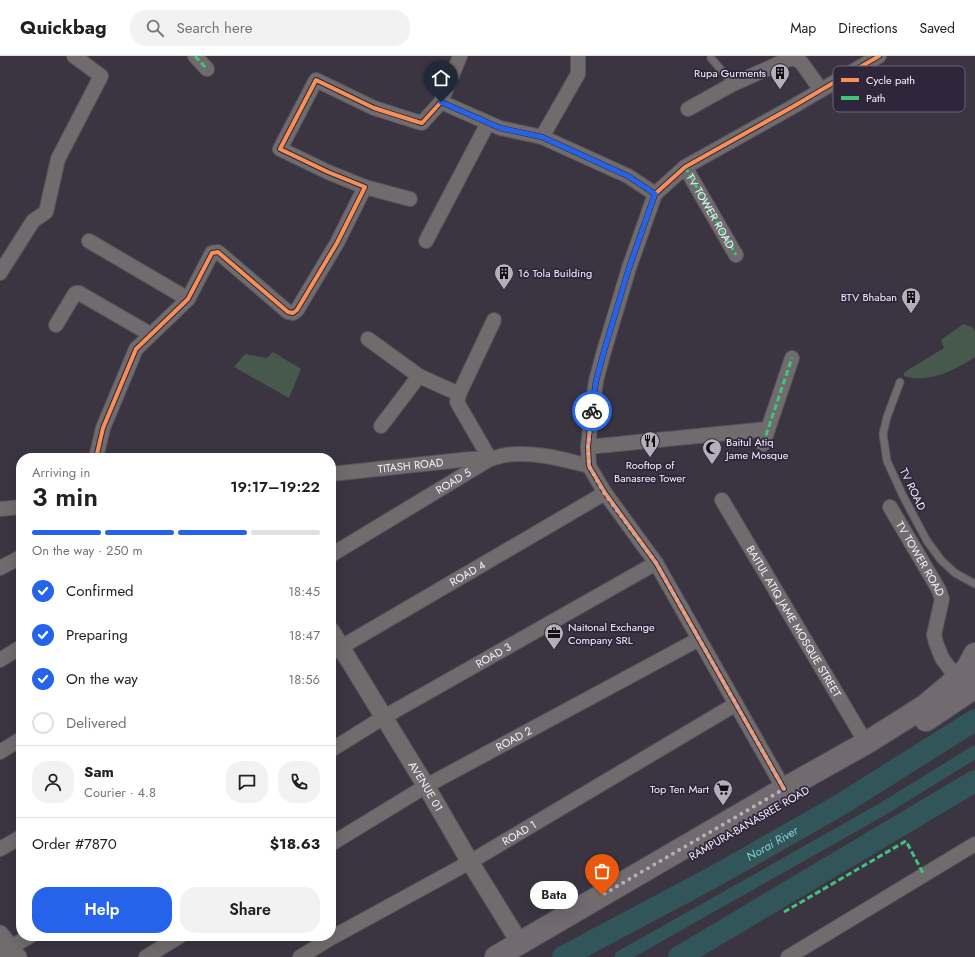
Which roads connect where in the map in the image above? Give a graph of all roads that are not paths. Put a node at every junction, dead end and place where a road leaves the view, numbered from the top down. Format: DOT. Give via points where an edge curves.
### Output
graph roads {
  1 [pos="74,56"];
  2 [pos="195,56"];
  3 [pos="460,56"];
  4 [pos="578,56"];
  5 [pos="879,56"];
  6 [pos="711,58"];
  7 [pos="862,66"];
  8 [pos="208,69"];
  9 [pos="833,83"];
  10 [pos="733,84"];
  11 [pos="821,90"];
  12 [pos="441,102"];
  13 [pos="688,109"];
  14 [pos="488,124"];
  15 [pos="542,137"];
  16 [pos="685,167"];
  17 [pos="365,186"];
  18 [pos="655,194"];
  19 [pos="410,199"];
  20 [pos="89,241"];
  21 [pos="426,241"];
  22 [pos="736,255"];
  23 [pos="0,273"];
  24 [pos="188,299"];
  25 [pos="494,320"];
  26 [pos="56,325"];
  27 [pos="150,334"];
  28 [pos="368,339"];
  29 [pos="792,358"];
  30 [pos="419,376"];
  31 [pos="900,382"];
  32 [pos="459,394"];
  33 [pos="381,426"];
  34 [pos="768,428"];
  35 [pos="764,444"];
  36 [pos="588,447"];
  37 [pos="97,453"];
  38 [pos="490,459"];
  39 [pos="589,466"];
  40 [pos="336,473"];
  41 [pos="604,493"];
  42 [pos="722,500"];
  43 [pos="16,507"];
  44 [pos="890,507"];
  45 [pos="0,509"];
  46 [pos="336,552"];
  47 [pos="16,559"];
  48 [pos="656,563"];
  49 [pos="0,568"];
  50 [pos="975,584"];
  51 [pos="699,639"];
  52 [pos="16,650"];
  53 [pos="336,650"];
  54 [pos="975,654"];
  55 [pos="0,660"];
  56 [pos="966,683"];
  57 [pos="736,704"];
  58 [pos="384,717"];
  59 [pos="16,742"];
  60 [pos="866,743"];
  61 [pos="336,747"];
  62 [pos="0,752"];
  63 [pos="426,786"];
  64 [pos="784,789"];
  65 [pos="16,840"];
  66 [pos="336,841"];
  67 [pos="975,844"];
  68 [pos="0,849"];
  69 [pos="470,862"];
  70 [pos="0,934"];
  71 [pos="336,935"];
  72 [pos="24,941"];
  73 [pos="172,941"];
  74 [pos="326,941"];
  75 [pos="521,950"];
  76 [pos="10,953"];
  77 [pos="146,957"];
  78 [pos="300,957"];
  79 [pos="496,957"];
  80 [pos="788,957"];
  1 -- 23 [label="street" via="101,76 58,159 46,212 33,221"];
  2 -- 8 [label="street"];
  3 -- 12 [label="street"];
  4 -- 15 [label="street" via="578,74"];
  5 -- 7 [label="street"];
  6 -- 10 [label="lane"];
  9 -- 11 [label="street"];
  10 -- 11 [label="street" via="789,59 796,59 801,62"];
  10 -- 13 [label="street"];
  11 -- 16 [label="street"];
  12 -- 14 [label="street"];
  12 -- 17 [label="street" via="422,123 374,108 316,80 280,149"];
  14 -- 15 [label="street"];
  14 -- 21 [label="street"];
  15 -- 18 [label="street" via="628,176"];
  16 -- 18 [label="street"];
  16 -- 22 [label="street, TV TOWER ROAD"];
  17 -- 19 [label="street"];
  17 -- 24 [label="street" via="337,243 293,313 288,312 218,252 212,253"];
  18 -- 36 [label="street" via="629,268 596,381"];
  20 -- 24 [label="street"];
  24 -- 27 [label="street"];
  25 -- 32 [label="street"];
  26 -- 27 [label="street" via="74,295 79,293"];
  27 -- 37 [label="street" via="136,349 103,428"];
  28 -- 30 [label="street"];
  29 -- 34 [label="street"];
  30 -- 32 [label="street"];
  30 -- 33 [label="street"];
  31 -- 50 [label="lane, TV ROAD" via="883,434 887,461 926,541 955,573"];
  32 -- 38 [label="street" via="457,402"];
  34 -- 35 [label="street"];
  34 -- 36 [label="street"];
  36 -- 39 [label="street"];
  38 -- 39 [label="street, ROAD 5" via="504,455 533,454"];
  38 -- 40 [label="street, TITASH ROAD"];
  38 -- 46 [label="street, ROAD 5"];
  39 -- 41 [label="street"];
  41 -- 48 [label="street"];
  41 -- 53 [label="street, ROAD 4"];
  42 -- 60 [label="street, BAITUL ATIQ JAME MOSQUE STREET"];
  43 -- 45 [label="street"];
  44 -- 56 [label="street, TV TOWER ROAD" via="939,590 942,599 934,635 942,658"];
  47 -- 49 [label="street"];
  48 -- 51 [label="street"];
  48 -- 58 [label="street, ROAD 3"];
  51 -- 57 [label="street"];
  51 -- 63 [label="street, ROAD 2"];
  52 -- 55 [label="street"];
  53 -- 58 [label="street, AVENUE 01"];
  54 -- 56 [label="main road" via="968,667"];
  56 -- 60 [label="main road, RAMPURA-BANASREE ROAD"];
  56 -- 75 [label="main road, RAMPURA-BANASREE ROAD" via="932,717 720,840"];
  57 -- 64 [label="street"];
  57 -- 69 [label="street, ROAD 1"];
  58 -- 61 [label="street, ROAD 3"];
  58 -- 63 [label="street, AVENUE 01"];
  59 -- 62 [label="street"];
  60 -- 64 [label="main road, RAMPURA-BANASREE ROAD"];
  63 -- 66 [label="street, ROAD 2"];
  63 -- 69 [label="street, AVENUE 01"];
  64 -- 75 [label="main road, RAMPURA-BANASREE ROAD"];
  65 -- 68 [label="street"];
  67 -- 80 [label="street"];
  69 -- 71 [label="street, ROAD 1"];
  69 -- 75 [label="street, AVENUE 01"];
  70 -- 76 [label="street"];
  72 -- 76 [label="street"];
  73 -- 77 [label="street"];
  74 -- 78 [label="street, ROAD 1"];
  75 -- 79 [label="main road, RAMPURA-BANASREE ROAD"];
}
